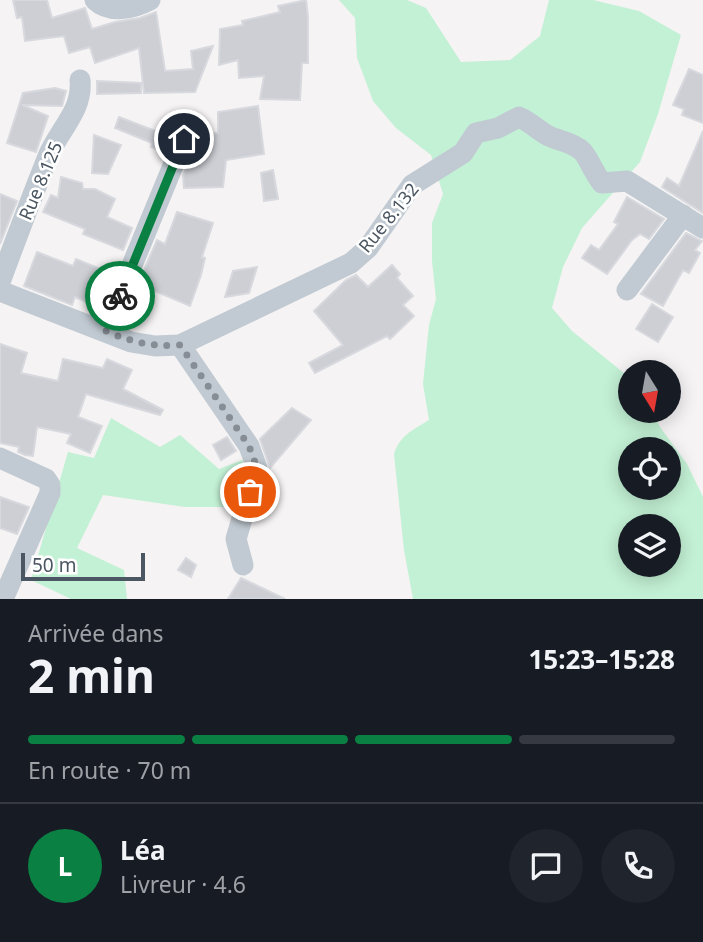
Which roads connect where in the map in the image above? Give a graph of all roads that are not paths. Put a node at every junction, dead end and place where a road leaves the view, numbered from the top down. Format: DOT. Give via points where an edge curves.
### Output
graph roads {
  1 [pos="95,0"];
  2 [pos="149,0"];
  3 [pos="80,80"];
  4 [pos="184,139"];
  5 [pos="683,215"];
  6 [pos="703,228"];
  7 [pos="0,282"];
  8 [pos="627,290"];
  9 [pos="0,291"];
  10 [pos="106,331"];
  11 [pos="180,345"];
  12 [pos="0,458"];
  13 [pos="243,565"];
  14 [pos="3,599"];
  1 -- 2 [label="street" via="114,10"];
  3 -- 7 [label="street, Rue 8.125" via="77,106 51,150"];
  4 -- 10 [label="street"];
  5 -- 6 [label="street, Rue 8.132"];
  5 -- 8 [label="street"];
  5 -- 11 [label="street, Rue 8.132" via="627,181 602,183 584,152 519,117 476,133 463,153 412,186 369,248 351,262"];
  9 -- 10 [label="street, Rue 8.132"];
  10 -- 11 [label="street, Rue 8.132" via="131,342"];
  11 -- 13 [label="street" via="249,446 257,468 236,540"];
  12 -- 14 [label="street" via="50,485"];
}
